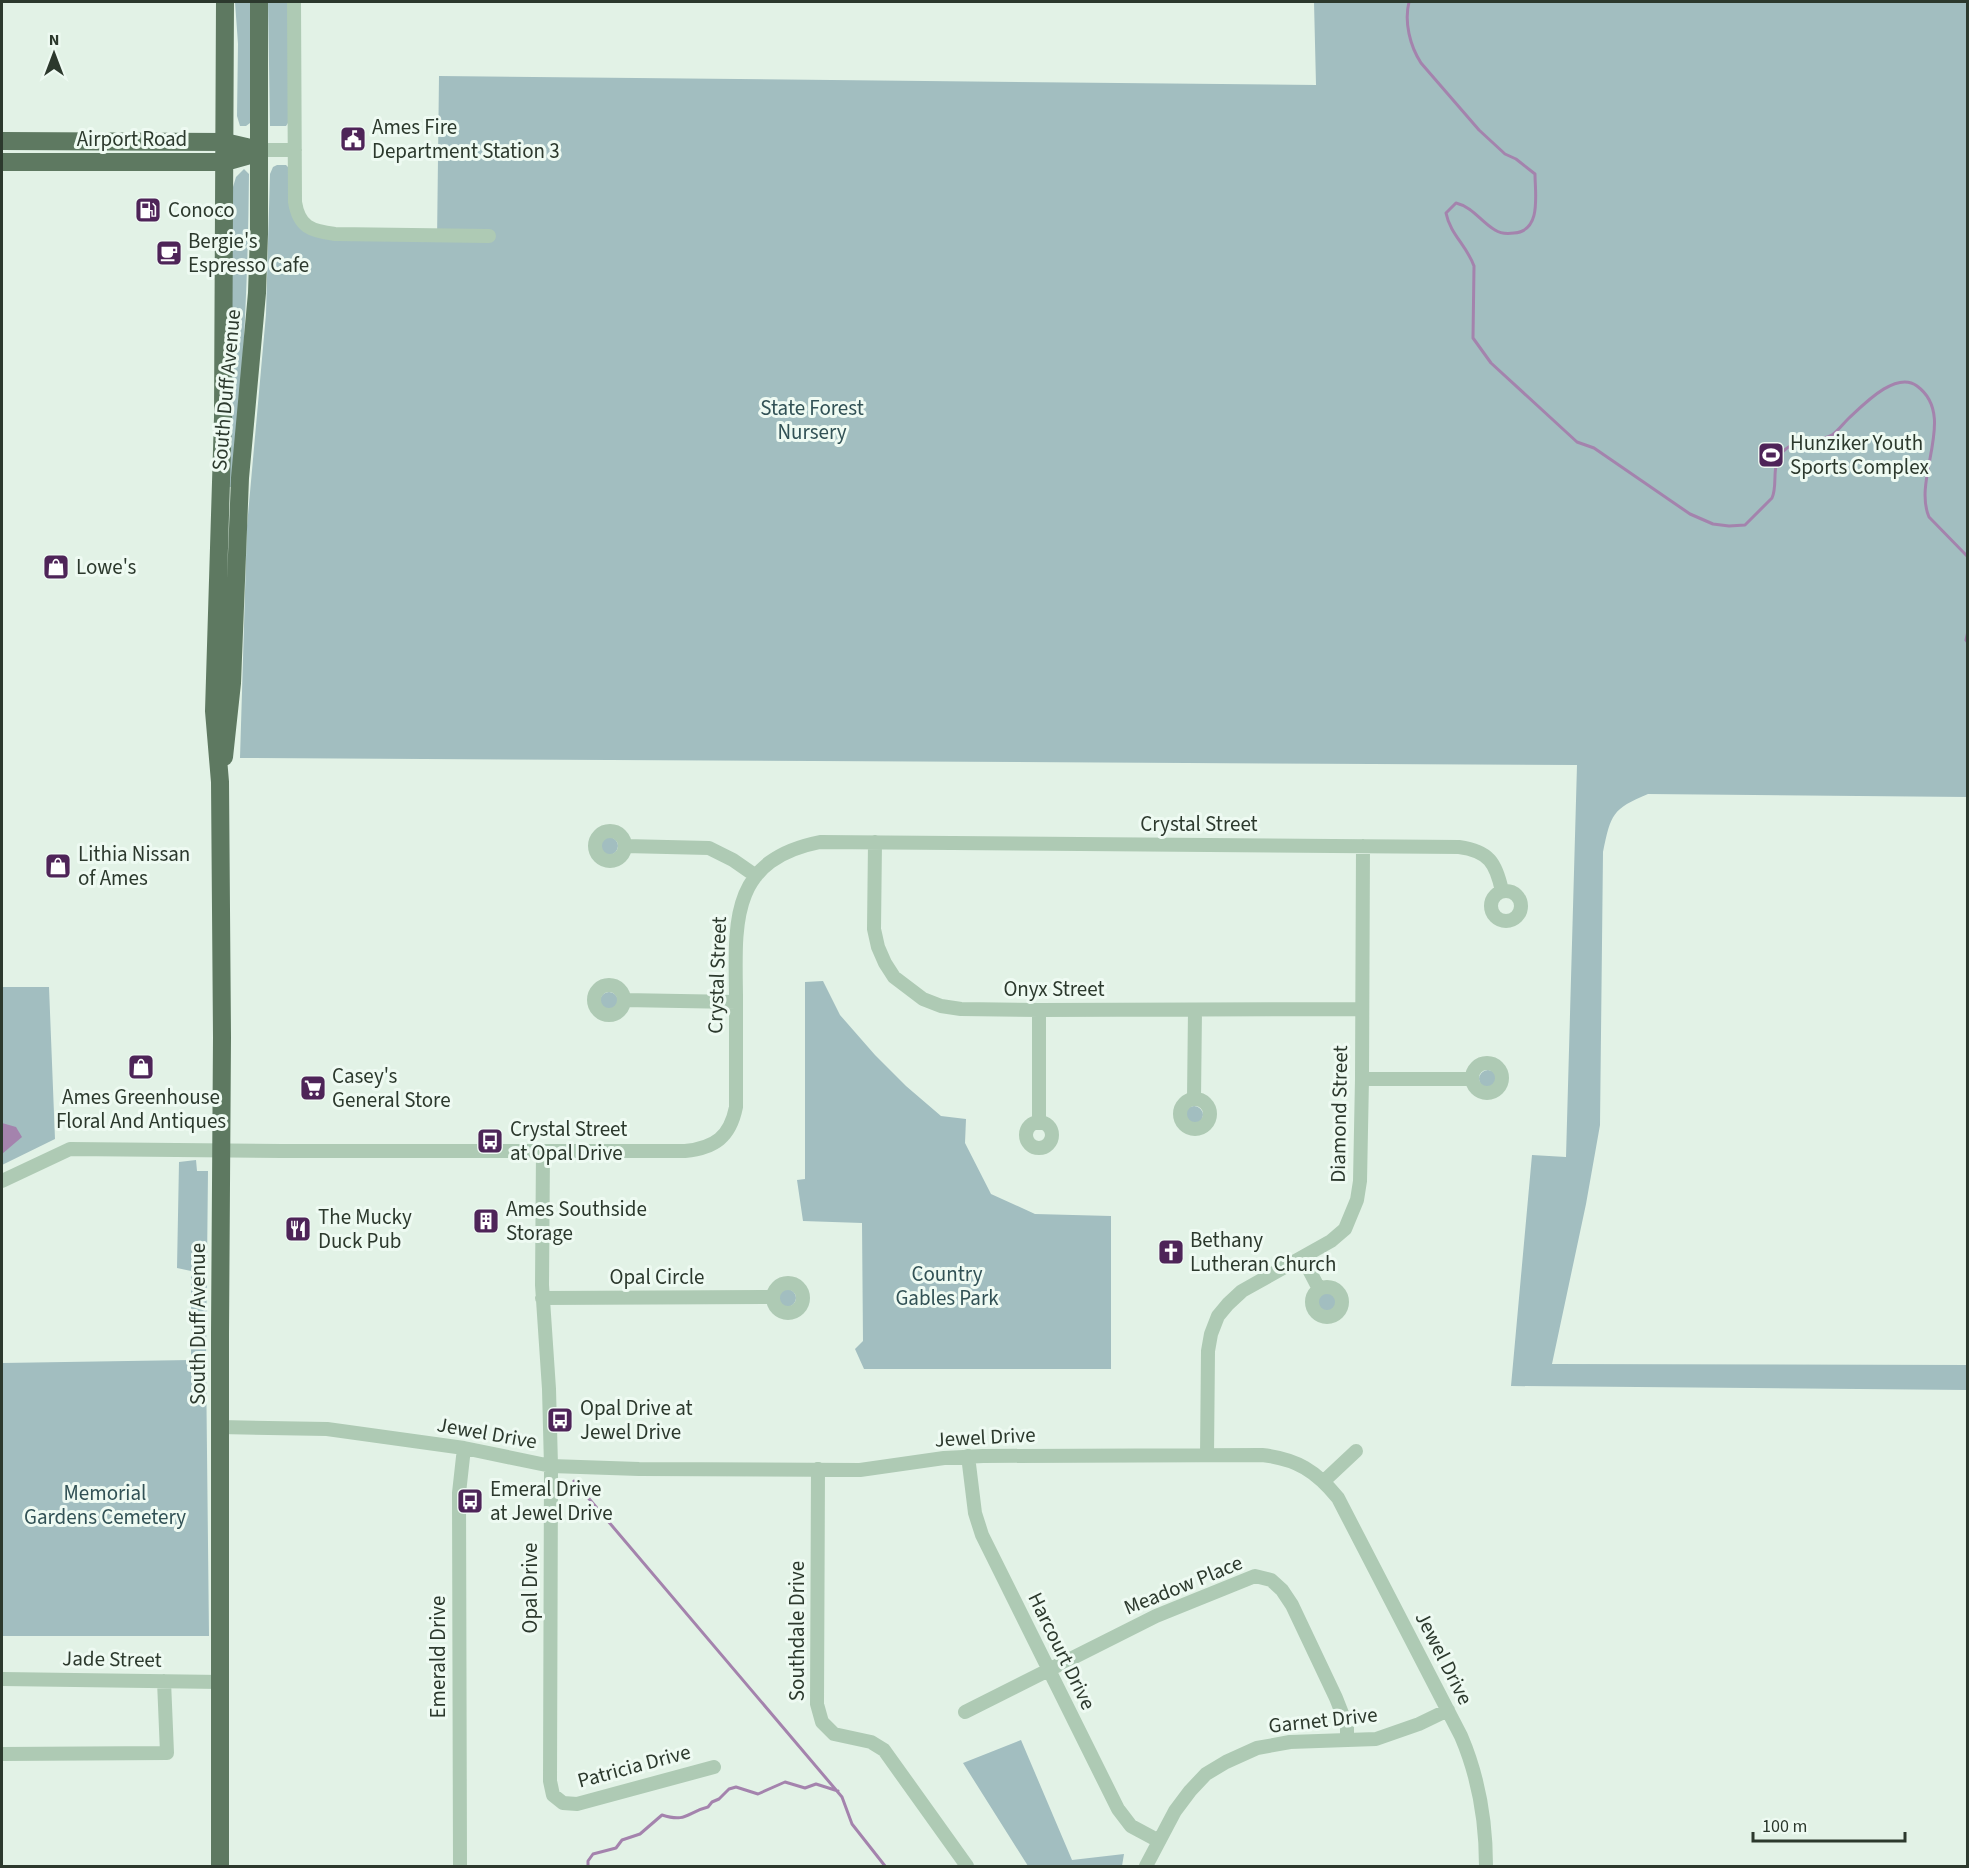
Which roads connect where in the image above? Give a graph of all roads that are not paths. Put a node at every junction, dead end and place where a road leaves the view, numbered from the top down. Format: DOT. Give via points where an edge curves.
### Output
graph roads {
  1 [pos="225,2"];
  2 [pos="259,2"];
  3 [pos="294,2"];
  4 [pos="2,141"];
  5 [pos="225,142"];
  6 [pos="259,150"];
  7 [pos="295,150"];
  8 [pos="2,162"];
  9 [pos="225,162"];
  10 [pos="489,236"];
  11 [pos="220,782"];
  12 [pos="875,842"];
  13 [pos="625,846"];
  14 [pos="1363,846"];
  15 [pos="756,876"];
  16 [pos="1502,891"];
  17 [pos="624,1000"];
  18 [pos="736,1002"];
  19 [pos="1362,1009"];
  20 [pos="1039,1010"];
  21 [pos="1195,1010"];
  22 [pos="1362,1079"];
  23 [pos="1472,1079"];
  24 [pos="1194,1099"];
  25 [pos="1039,1123"];
  26 [pos="220,1151"];
  27 [pos="543,1151"];
  28 [pos="2,1181"];
  29 [pos="1303,1258"];
  30 [pos="1319,1289"];
  31 [pos="772,1297"];
  32 [pos="542,1298"];
  33 [pos="220,1427"];
  34 [pos="464,1448"];
  35 [pos="1356,1451"];
  36 [pos="1207,1455"];
  37 [pos="968,1456"];
  38 [pos="551,1466"];
  39 [pos="818,1469"];
  40 [pos="1324,1481"];
  41 [pos="1047,1670"];
  42 [pos="2,1679"];
  43 [pos="164,1681"];
  44 [pos="221,1682"];
  45 [pos="1448,1710"];
  46 [pos="965,1712"];
  47 [pos="1347,1740"];
  48 [pos="2,1754"];
  49 [pos="714,1767"];
  50 [pos="563,1803"];
  51 [pos="1158,1841"];
  52 [pos="220,1866"];
  53 [pos="460,1866"];
  54 [pos="967,1866"];
  55 [pos="1146,1866"];
  56 [pos="1486,1866"];
  1 -- 5 [label="main road, South Duff Avenue"];
  2 -- 6 [label="main road, South Duff Avenue"];
  3 -- 7 [label="street"];
  4 -- 5 [label="main road, Airport Road"];
  5 -- 6 [label="main road, Airport Road"];
  5 -- 9 [label="main road, South Duff Avenue"];
  6 -- 7 [label="street, Airport Road"];
  6 -- 9 [label="main road, Airport Road"];
  6 -- 11 [label="main road, South Duff Avenue" via="257,293 240,478 232,683"];
  7 -- 10 [label="street" via="296,210 304,224 315,230 335,234"];
  8 -- 9 [label="main road, Airport Road"];
  9 -- 11 [label="main road, South Duff Avenue" via="223,417 214,711"];
  11 -- 26 [label="main road, South Duff Avenue"];
  12 -- 14 [label="street, Crystal Street"];
  12 -- 15 [label="street, Crystal Street" via="798,846 780,854"];
  12 -- 20 [label="street, Onyx Street" via="874,929 878,948 894,977 923,999 941,1006"];
  13 -- 15 [label="street" via="709,848"];
  14 -- 16 [label="street, Crystal Street" via="1471,849 1494,866"];
  14 -- 19 [label="street, Diamond Street"];
  15 -- 18 [label="street, Crystal Street" via="738,914"];
  17 -- 18 [label="street"];
  18 -- 27 [label="street, Crystal Street" via="736,1107 722,1138 700,1149 685,1151"];
  19 -- 21 [label="street, Onyx Street"];
  19 -- 22 [label="street, Diamond Street"];
  20 -- 21 [label="street, Onyx Street"];
  20 -- 25 [label="street"];
  21 -- 24 [label="street"];
  22 -- 23 [label="street"];
  22 -- 29 [label="street, Diamond Street" via="1358,1200 1345,1229"];
  26 -- 27 [label="street, Crystal Street"];
  26 -- 28 [label="street, Crystal Street" via="70,1149"];
  26 -- 33 [label="main road, South Duff Avenue"];
  27 -- 32 [label="street, Opal Drive"];
  29 -- 30 [label="street"];
  29 -- 36 [label="street, Diamond Street" via="1242,1291 1218,1316 1208,1351"];
  31 -- 32 [label="street, Opal Circle"];
  32 -- 38 [label="street, Opal Drive"];
  33 -- 34 [label="street, Jewel Drive" via="327,1429"];
  33 -- 44 [label="main road, South Duff Avenue"];
  34 -- 38 [label="street, Jewel Drive"];
  34 -- 53 [label="street, Emerald Drive" via="459,1493"];
  35 -- 40 [label="street"];
  36 -- 37 [label="street, Jewel Drive"];
  36 -- 40 [label="street, Jewel Drive" via="1284,1458"];
  37 -- 39 [label="street, Jewel Drive" via="860,1470"];
  37 -- 41 [label="street, Harcourt Drive" via="975,1513 982,1535"];
  38 -- 39 [label="street, Jewel Drive"];
  38 -- 50 [label="street, Opal Drive" via="550,1781 552,1794"];
  39 -- 54 [label="street, Southdale Drive" via="817,1704 822,1722 834,1734 871,1742 884,1750"];
  40 -- 45 [label="street, Jewel Drive" via="1349,1518"];
  41 -- 46 [label="street, Meadow Place"];
  41 -- 47 [label="street, Meadow Place" via="1156,1616 1256,1576 1270,1580 1292,1605 1336,1698 1347,1726"];
  41 -- 51 [label="street, Harcourt Drive" via="1118,1809 1131,1826"];
  42 -- 43 [label="street, Jade Street"];
  43 -- 44 [label="street, Jade Street"];
  43 -- 48 [label="street" via="167,1753"];
  44 -- 52 [label="main road, South Duff Avenue"];
  45 -- 47 [label="street, Garnet Drive" via="1398,1732"];
  45 -- 56 [label="street, Jewel Drive" via="1476,1778 1486,1831"];
  47 -- 51 [label="street, Garnet Drive" via="1290,1742 1257,1748 1226,1762 1206,1774 1190,1791"];
  49 -- 50 [label="street, Patricia Drive" via="577,1804"];
  51 -- 55 [label="street, Garnet Drive"];
}
